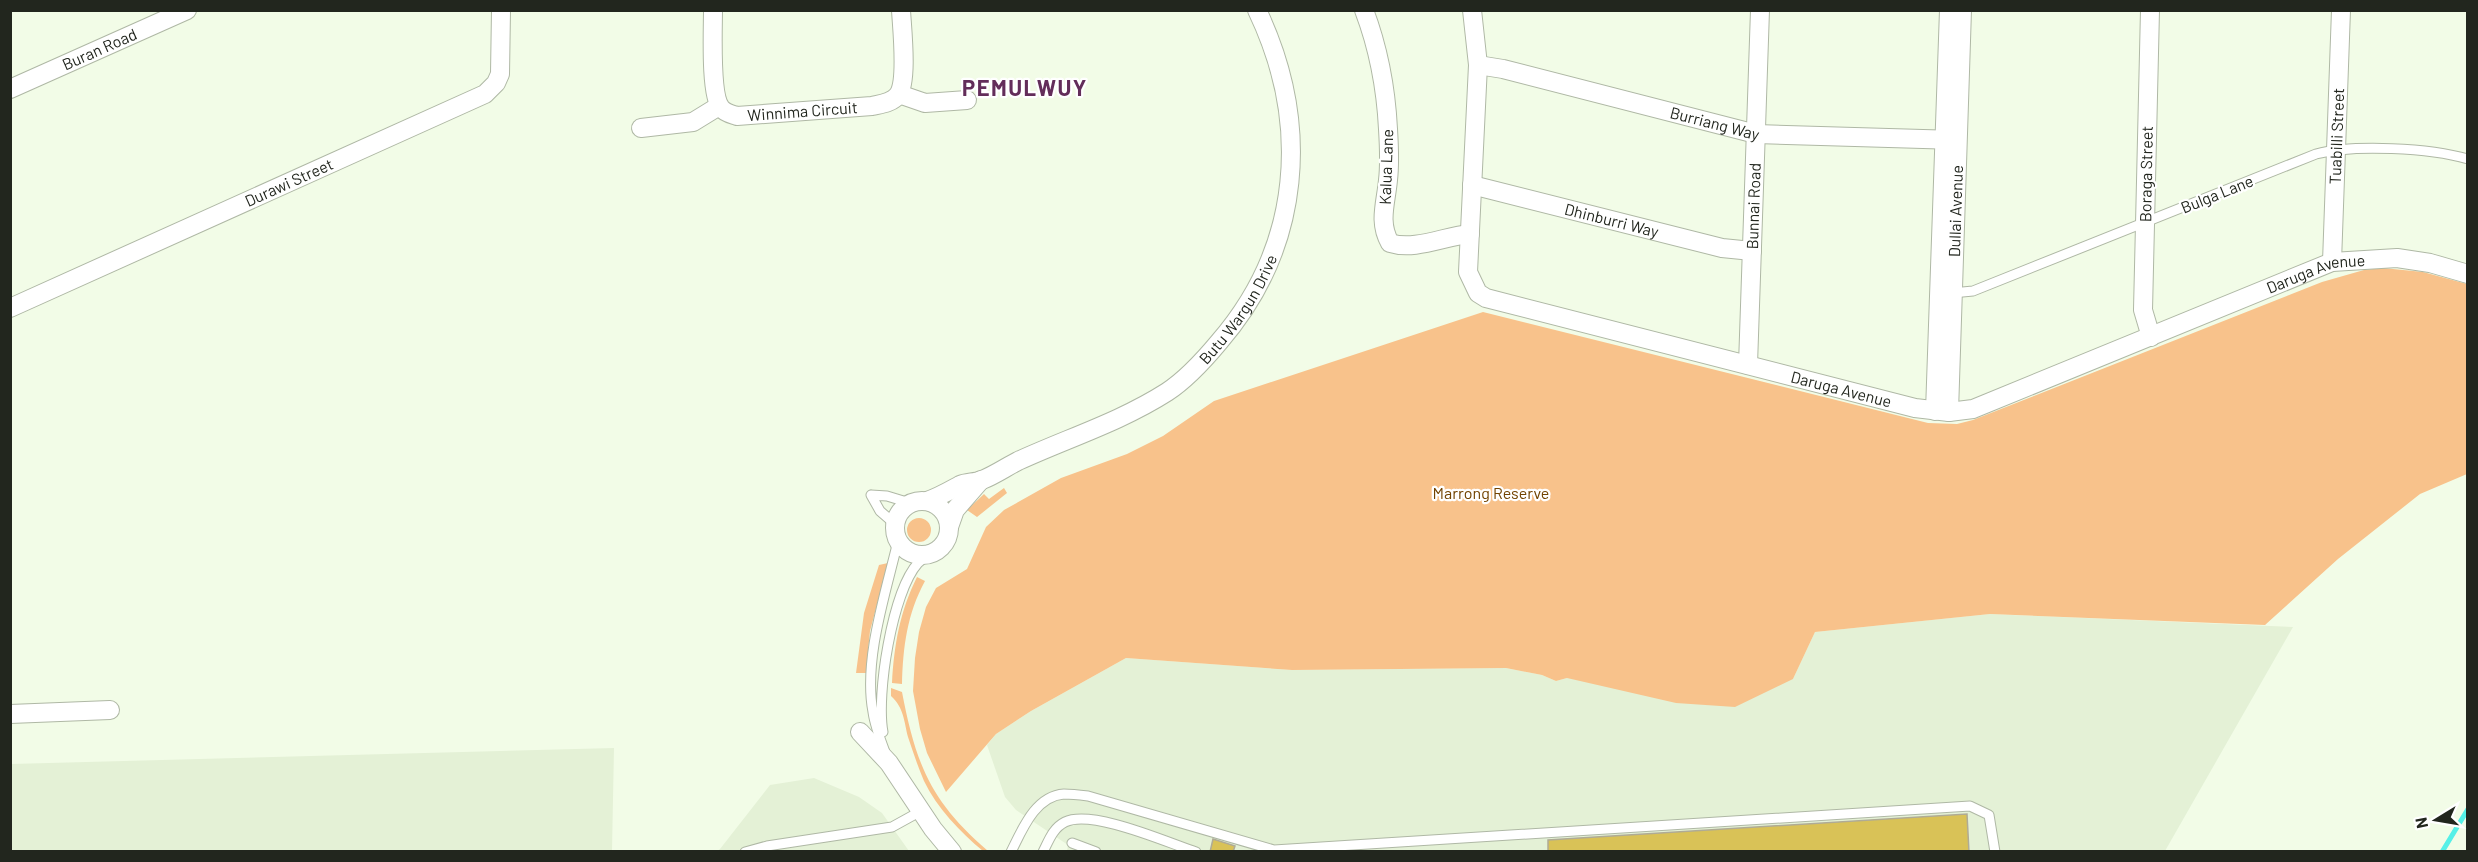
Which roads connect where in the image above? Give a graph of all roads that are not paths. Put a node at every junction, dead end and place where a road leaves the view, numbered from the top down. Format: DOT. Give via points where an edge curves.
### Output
graph roads {
  1 [pos="187,10"];
  2 [pos="501,10"];
  3 [pos="713,10"];
  4 [pos="901,10"];
  5 [pos="1257,10"];
  6 [pos="1364,10"];
  7 [pos="1472,10"];
  8 [pos="1760,10"];
  9 [pos="1949,10"];
  10 [pos="1962,10"];
  11 [pos="2150,10"];
  12 [pos="2341,10"];
  13 [pos="146,19"];
  14 [pos="1478,65"];
  15 [pos="10,90"];
  16 [pos="899,94"];
  17 [pos="967,100"];
  18 [pos="719,106"];
  19 [pos="640,128"];
  20 [pos="1756,134"];
  21 [pos="1951,139"];
  22 [pos="2336,149"];
  23 [pos="2468,159"];
  24 [pos="1472,185"];
  25 [pos="2145,223"];
  26 [pos="1470,234"];
  27 [pos="1752,251"];
  28 [pos="2332,262"];
  29 [pos="2468,274"];
  30 [pos="1947,293"];
  31 [pos="10,308"];
  32 [pos="2151,337"];
  33 [pos="1748,365"];
  34 [pos="1942,412"];
  35 [pos="981,480"];
  36 [pos="919,502"];
  37 [pos="949,527"];
  38 [pos="896,532"];
  39 [pos="929,555"];
  40 [pos="110,711"];
  41 [pos="10,714"];
  42 [pos="860,732"];
  43 [pos="889,763"];
  44 [pos="921,811"];
  45 [pos="1072,843"];
  46 [pos="744,852"];
  47 [pos="952,852"];
  48 [pos="1011,852"];
  49 [pos="1043,852"];
  50 [pos="1096,852"];
  51 [pos="1196,852"];
  52 [pos="1995,852"];
  1 -- 13 [label="street, Buran Road"];
  2 -- 31 [label="street, Durawi Street" via="500,74 485,94"];
  3 -- 18 [label="street" via="715,91"];
  4 -- 16 [label="street"];
  5 -- 35 [label="street, Butu Wargun Drive" via="1283,79 1290,114 1291,172 1275,249 1260,283 1231,329 1199,365 1167,391 1105,425"];
  6 -- 26 [label="street, Kalua Lane" via="1378,57 1388,129 1388,178 1382,224 1385,234 1390,243 1408,246"];
  7 -- 14 [label="street, Daruga Avenue"];
  8 -- 20 [label="street, Bunnai Road"];
  9 -- 21 [label="street, Dullai Avenue"];
  10 -- 21 [label="street, Dullai Avenue"];
  11 -- 25 [label="street, Boraga Street"];
  12 -- 22 [label="street, Tuabilli Street"];
  13 -- 15 [label="street, Buran Road"];
  14 -- 20 [label="street, Burriang Way"];
  14 -- 24 [label="street, Daruga Avenue"];
  16 -- 17 [label="street" via="924,103"];
  16 -- 18 [label="street, Winnima Circuit" via="886,104 872,106 737,116"];
  18 -- 19 [label="street" via="693,122"];
  20 -- 21 [label="street, Burriang Way"];
  20 -- 27 [label="street, Bunnai Road"];
  21 -- 30 [label="street, Dullai Avenue"];
  22 -- 23 [label="lane, Bulga Lane" via="2442,151"];
  22 -- 25 [label="lane, Bulga Lane"];
  22 -- 28 [label="street, Tuabilli Street"];
  24 -- 26 [label="street, Daruga Avenue"];
  24 -- 27 [label="street, Dhinburri Way" via="1722,248"];
  25 -- 30 [label="lane, Bulga Lane" via="1973,291"];
  25 -- 32 [label="street, Boraga Street" via="2143,310"];
  26 -- 33 [label="street, Daruga Avenue" via="1468,272 1478,293 1486,298"];
  27 -- 33 [label="street, Bunnai Road"];
  28 -- 29 [label="street, Daruga Avenue" via="2397,258"];
  28 -- 32 [label="street, Daruga Avenue"];
  30 -- 34 [label="street, Dullai Avenue"];
  32 -- 34 [label="street, Daruga Avenue" via="1973,409"];
  33 -- 34 [label="street, Daruga Avenue"];
  35 -- 36 [label="street, Butu Wargun Drive"];
  35 -- 37 [label="street, Butu Wargun Drive" via="955,510"];
  36 -- 37 [label="street" via="943,510"];
  36 -- 38 [label="street, Butu Wargun Drive" via="897,515"];
  36 -- 38 [label="lane" via="871,495"];
  37 -- 39 [label="street, Butu Wargun Drive" via="944,544"];
  38 -- 39 [label="street" via="903,549 911,554"];
  38 -- 43 [label="lane" via="872,678 872,709"];
  39 -- 43 [label="lane" via="918,562 900,596 888,647 882,724"];
  40 -- 41 [label="street"];
  42 -- 43 [label="street"];
  43 -- 44 [label="street"];
  44 -- 46 [label="lane" via="892,827"];
  44 -- 47 [label="street"];
  45 -- 50 [label="lane"];
  48 -- 52 [label="lane" via="1028,818 1041,803 1061,794 1088,796 1274,850 1970,806 1989,815"];
  49 -- 51 [label="lane" via="1051,834 1064,823 1082,818 1101,820"];
}
